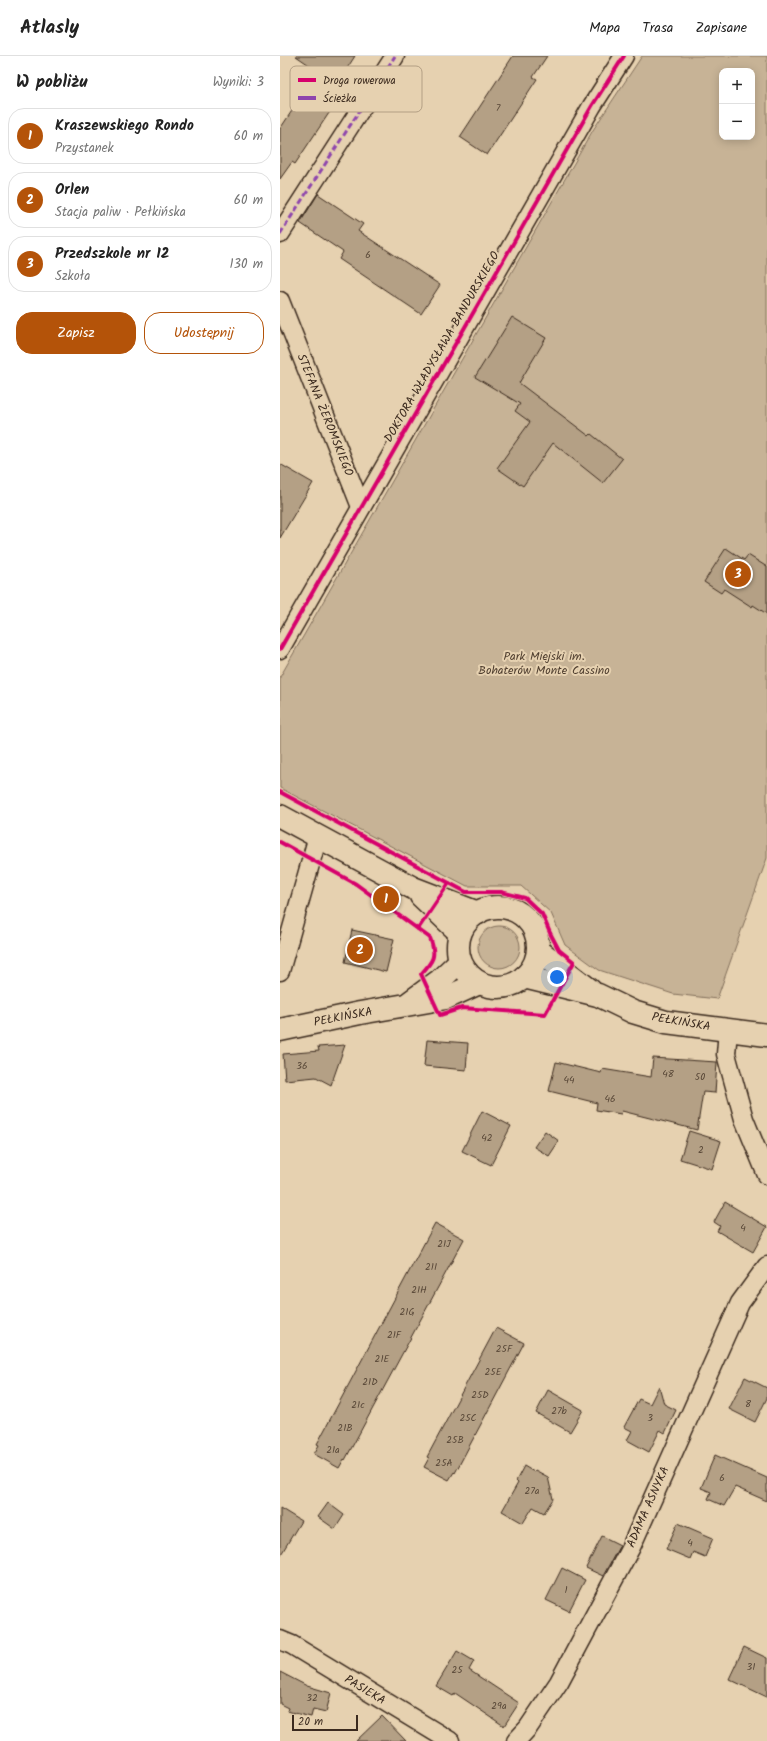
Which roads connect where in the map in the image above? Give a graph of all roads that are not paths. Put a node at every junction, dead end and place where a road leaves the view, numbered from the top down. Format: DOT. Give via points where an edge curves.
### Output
graph roads {
  1 [pos="396,56"];
  2 [pos="624,56"];
  3 [pos="389,66"];
  4 [pos="360,112"];
  5 [pos="280,234"];
  6 [pos="280,301"];
  7 [pos="361,507"];
  8 [pos="280,649"];
  9 [pos="280,816"];
  10 [pos="318,836"];
  11 [pos="412,888"];
  12 [pos="478,913"];
  13 [pos="460,933"];
  14 [pos="538,950"];
  15 [pos="460,961"];
  16 [pos="280,971"];
  17 [pos="524,978"];
  18 [pos="478,983"];
  19 [pos="598,996"];
  20 [pos="406,1005"];
  21 [pos="280,1030"];
  22 [pos="728,1030"];
  23 [pos="767,1035"];
  24 [pos="767,1175"];
  25 [pos="767,1266"];
  26 [pos="280,1640"];
  27 [pos="450,1741"];
  28 [pos="516,1741"];
  1 -- 3 [label="street"];
  2 -- 7 [label="street, DOKTORA WŁADYSŁAWA BANDURSKIEGO" via="592,106"];
  4 -- 5 [label="street"];
  6 -- 7 [label="street, STEFANA ŻEROMSKIEGO"];
  7 -- 8 [label="street, DOKTORA WŁADYSŁAWA BANDURSKIEGO"];
  9 -- 10 [label="street"];
  10 -- 11 [label="street"];
  10 -- 16 [label="street"];
  11 -- 12 [label="street"];
  11 -- 13 [label="street"];
  12 -- 13 [label="street" via="466,923"];
  12 -- 14 [label="street" via="495,907 518,912 534,928"];
  13 -- 15 [label="street"];
  14 -- 17 [label="street" via="536,962"];
  14 -- 19 [label="street, PEŁKIŃSKA"];
  15 -- 18 [label="street" via="469,976"];
  15 -- 20 [label="street, PEŁKIŃSKA" via="440,980"];
  17 -- 18 [label="street" via="501,988"];
  17 -- 19 [label="street, PEŁKIŃSKA"];
  18 -- 20 [label="street, PEŁKIŃSKA" via="446,998"];
  19 -- 22 [label="street, PEŁKIŃSKA" via="633,1012 666,1022"];
  20 -- 21 [label="street, PEŁKIŃSKA"];
  22 -- 23 [label="street, PEŁKIŃSKA"];
  22 -- 24 [label="street" via="726,1054 744,1119"];
  25 -- 28 [label="street, ADAMA ASNYKA" via="740,1303 630,1546 566,1668 528,1728"];
  26 -- 27 [label="street, PASIEKA"];
}
